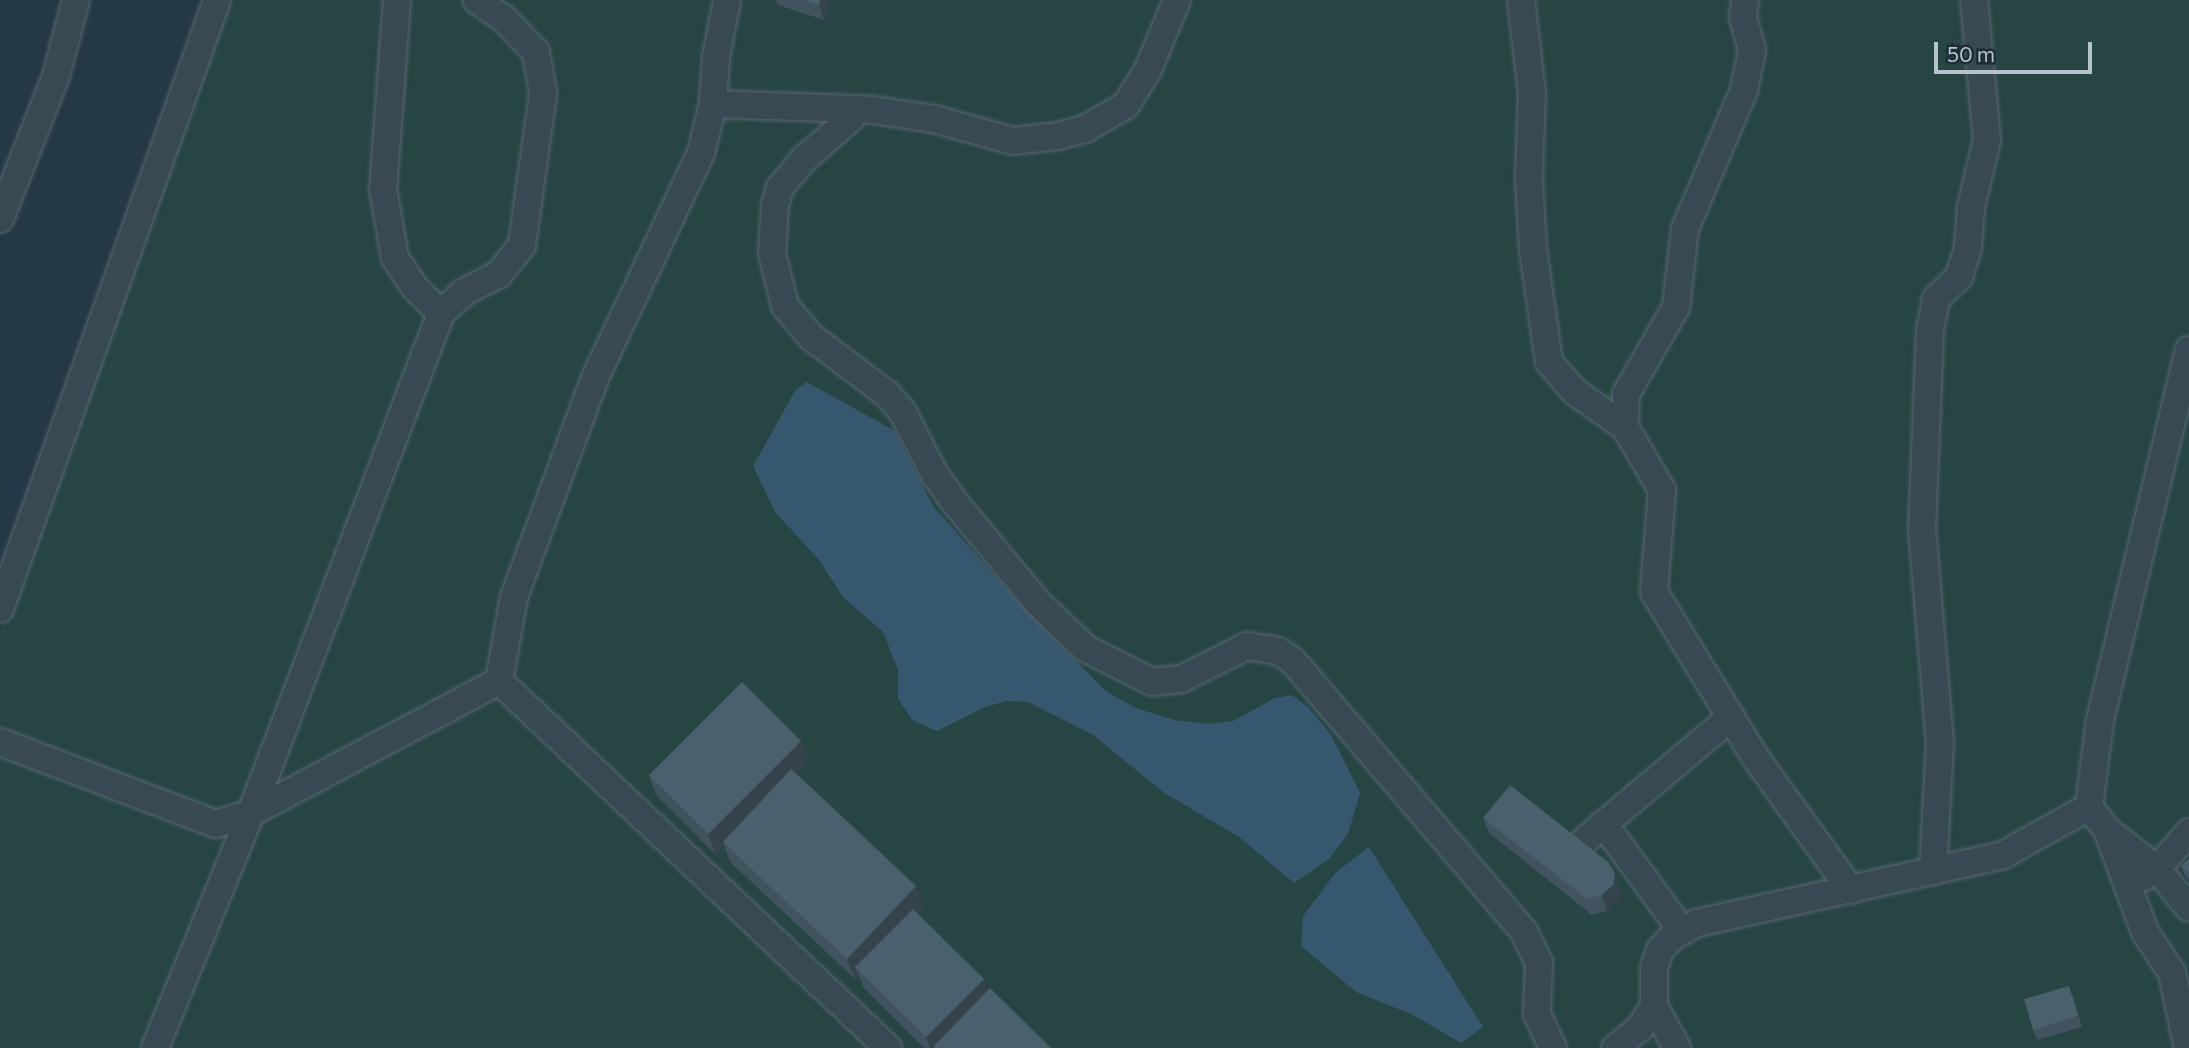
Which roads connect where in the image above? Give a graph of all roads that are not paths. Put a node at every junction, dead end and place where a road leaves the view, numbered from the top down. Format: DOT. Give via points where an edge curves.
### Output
graph roads {
  1 [pos="76,0"];
  2 [pos="217,0"];
  3 [pos="397,0"];
  4 [pos="475,0"];
  5 [pos="727,0"];
  6 [pos="1177,0"];
  7 [pos="1521,0"];
  8 [pos="1745,0"];
  9 [pos="1973,0"];
  10 [pos="713,104"];
  11 [pos="854,109"];
  12 [pos="0,219"];
  13 [pos="441,313"];
  14 [pos="2189,350"];
  15 [pos="1625,427"];
  16 [pos="0,609"];
  17 [pos="499,681"];
  18 [pos="1731,717"];
  19 [pos="0,741"];
  20 [pos="2089,807"];
  21 [pos="251,813"];
  22 [pos="1604,824"];
  23 [pos="2106,830"];
  24 [pos="2189,832"];
  25 [pos="1583,842"];
  26 [pos="2158,869"];
  27 [pos="1934,871"];
  28 [pos="2130,886"];
  29 [pos="1851,890"];
  30 [pos="2189,908"];
  31 [pos="1682,932"];
  32 [pos="1654,1006"];
  33 [pos="155,1048"];
  34 [pos="888,1048"];
  35 [pos="1553,1048"];
  36 [pos="1615,1048"];
  37 [pos="1677,1048"];
  38 [pos="2188,1048"];
  1 -- 12 [label="street" via="56,76"];
  2 -- 16 [label="street"];
  3 -- 13 [label="street" via="383,189 395,258 416,289"];
  4 -- 13 [label="street" via="503,18 536,52 543,93 522,245 498,275 464,292"];
  5 -- 10 [label="street"];
  6 -- 11 [label="street" via="1147,72 1126,105 1085,129 1013,141 934,118"];
  7 -- 15 [label="street" via="1532,93 1529,180 1533,249 1549,362 1575,392"];
  8 -- 15 [label="street" via="1743,17 1752,50 1744,90 1685,229 1676,307 1626,394"];
  9 -- 27 [label="street" via="1987,140 1965,258 1959,277 1936,299 1930,330 1922,530 1941,743"];
  10 -- 11 [label="street"];
  10 -- 17 [label="street" via="702,153 595,378 514,597"];
  11 -- 35 [label="street" via="850,119 804,159 780,188 772,253 785,306 810,337 887,394 902,411 935,475 956,504 1038,603 1085,648 1152,682 1181,679 1247,646 1270,649 1292,660 1524,932 1539,963 1537,1014"];
  13 -- 21 [label="street"];
  14 -- 20 [label="street" via="2101,720"];
  15 -- 18 [label="street" via="1662,490 1654,592"];
  17 -- 21 [label="street"];
  17 -- 34 [label="street"];
  18 -- 22 [label="street"];
  18 -- 29 [label="street" via="1815,846"];
  19 -- 21 [label="street" via="193,819 216,824"];
  20 -- 23 [label="street"];
  20 -- 27 [label="street" via="2003,855"];
  21 -- 33 [label="street"];
  22 -- 25 [label="street"];
  22 -- 31 [label="street"];
  23 -- 26 [label="street"];
  23 -- 28 [label="street"];
  24 -- 26 [label="street"];
  26 -- 28 [label="street"];
  26 -- 30 [label="street"];
  27 -- 29 [label="street"];
  28 -- 38 [label="street" via="2145,932 2172,973"];
  29 -- 31 [label="street" via="1730,914"];
  31 -- 32 [label="street" via="1660,950 1654,968"];
  32 -- 36 [label="street" via="1640,1028"];
  32 -- 37 [label="street"];
}
